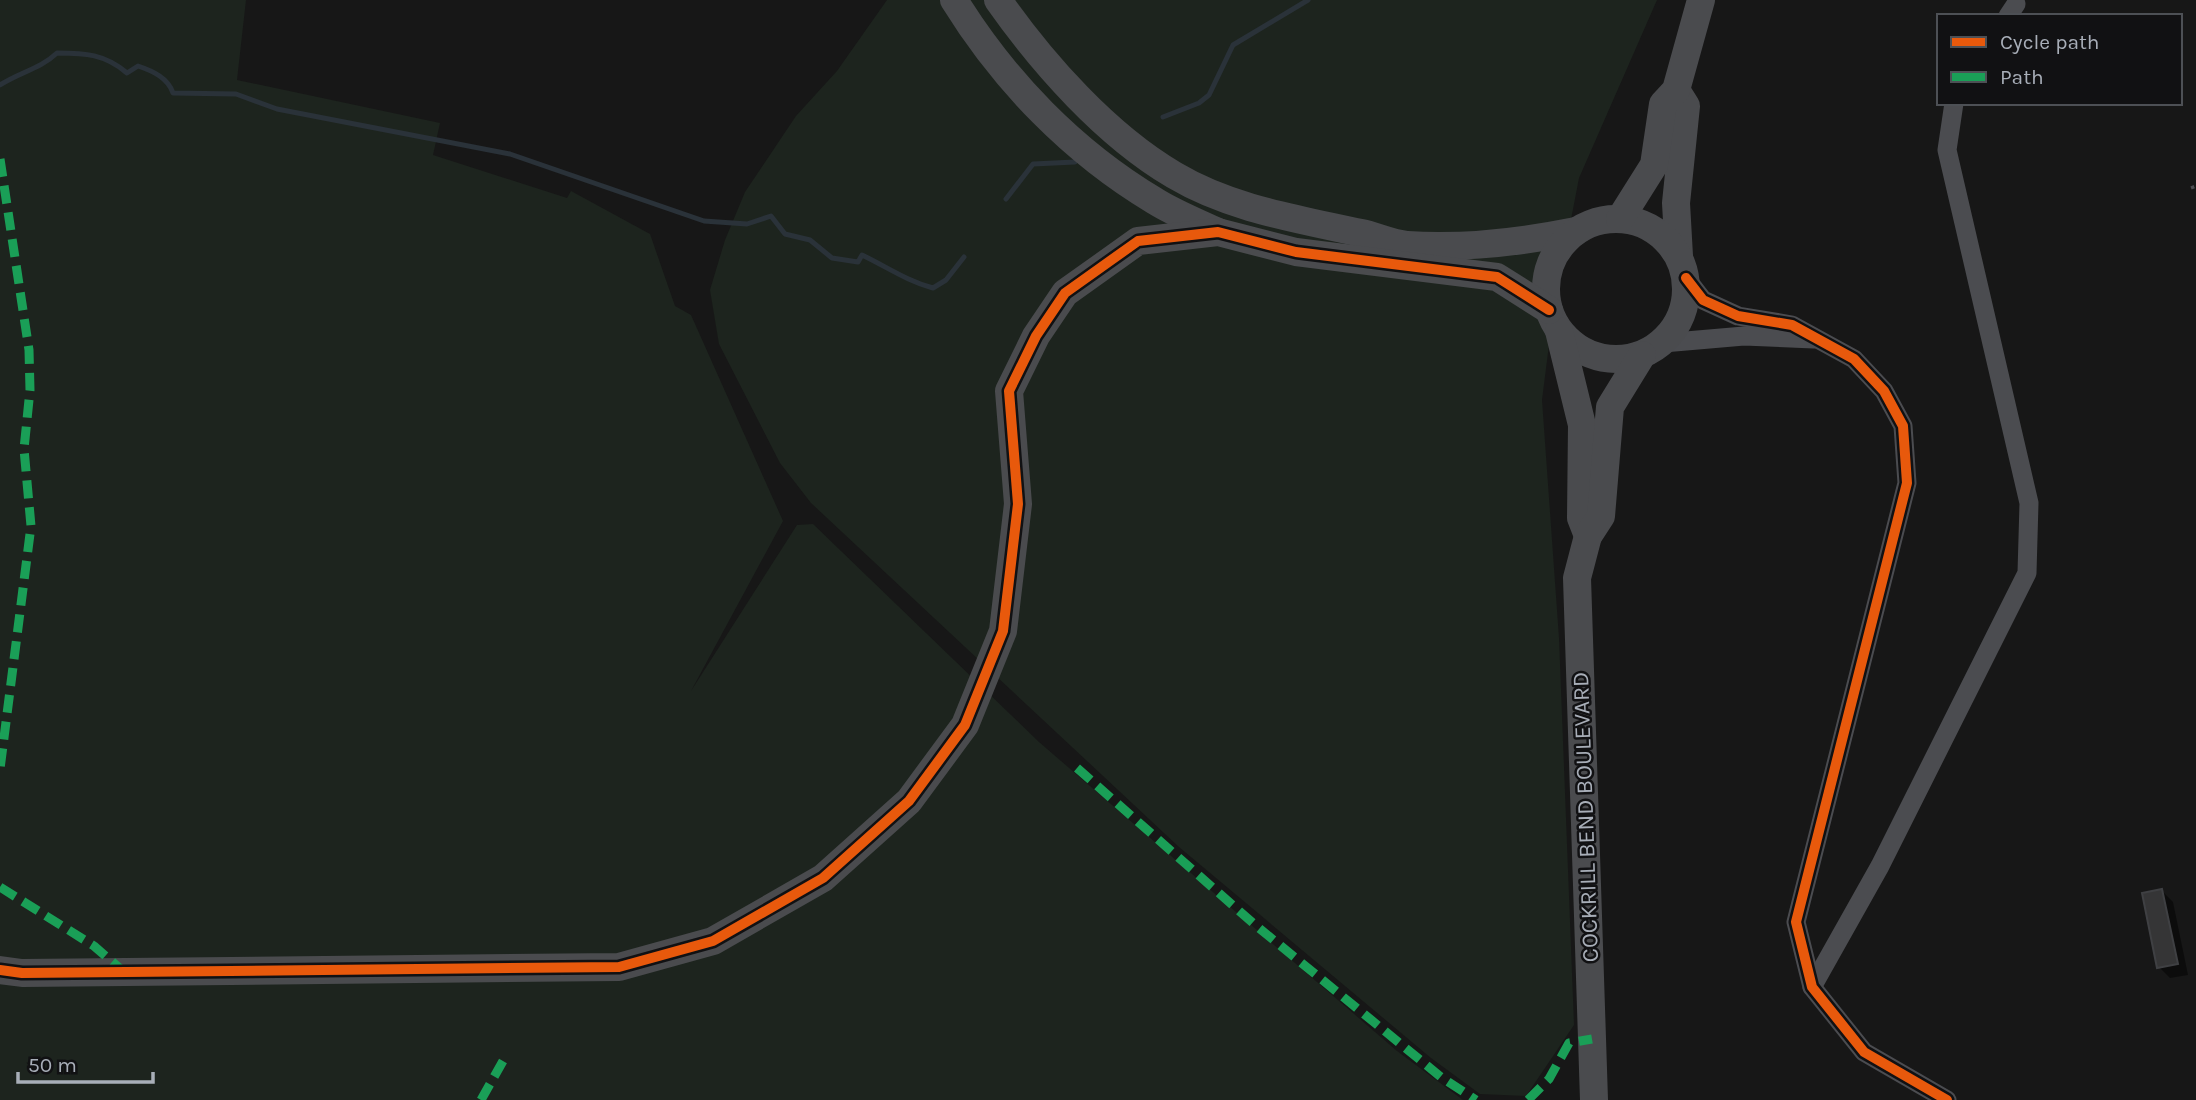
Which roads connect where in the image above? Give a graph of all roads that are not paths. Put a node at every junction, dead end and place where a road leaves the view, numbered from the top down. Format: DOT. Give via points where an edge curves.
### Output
graph roads {
  1 [pos="954,0"];
  2 [pos="998,0"];
  3 [pos="1701,0"];
  4 [pos="1676,90"];
  5 [pos="1954,105"];
  6 [pos="1174,175"];
  7 [pos="1156,202"];
  8 [pos="1620,219"];
  9 [pos="1576,231"];
  10 [pos="1218,232"];
  11 [pos="1138,241"];
  12 [pos="1402,255"];
  13 [pos="1682,267"];
  14 [pos="1554,321"];
  15 [pos="1822,339"];
  16 [pos="1652,349"];
  17 [pos="1588,536"];
  18 [pos="0,970"];
  19 [pos="1812,987"];
  20 [pos="1594,1100"];
  21 [pos="1947,1100"];
  1 -- 7 [label="street" via="1010,79 1105,167"];
  2 -- 6 [label="street" via="1024,37 1083,101"];
  3 -- 4 [label="street"];
  4 -- 8 [label="street" via="1663,104 1654,165"];
  4 -- 13 [label="street" via="1686,106 1676,203"];
  5 -- 19 [label="street" via="1947,150 2029,503 2027,573 1880,866"];
  6 -- 7 [label="street"];
  6 -- 12 [label="street" via="1225,199"];
  7 -- 10 [label="street"];
  7 -- 11 [label="street"];
  8 -- 9 [label="street" via="1597,221"];
  8 -- 13 [label="street" via="1643,224 1664,237"];
  9 -- 12 [label="street"];
  9 -- 14 [label="street" via="1549,266 1545,288"];
  10 -- 11 [label="street"];
  10 -- 12 [label="street" via="1296,252"];
  11 -- 18 [label="street" via="1065,293 1036,336 1009,391 1018,503 1003,631 965,725 909,801 823,878 713,941 619,967"];
  12 -- 14 [label="street" via="1497,276"];
  13 -- 15 [label="street" via="1703,300 1738,316 1792,325"];
  13 -- 16 [label="street" via="1686,302 1678,324"];
  14 -- 16 [label="street" via="1575,347 1595,357 1619,360"];
  14 -- 17 [label="street, COCKRILL BEND BOULEVARD" via="1582,425 1581,518"];
  15 -- 16 [label="street" via="1744,336"];
  15 -- 19 [label="street" via="1854,359 1884,391 1903,426 1907,482 1796,922"];
  16 -- 17 [label="street, COCKRILL BEND BOULEVARD" via="1609,407 1601,516"];
  17 -- 20 [label="street, COCKRILL BEND BOULEVARD" via="1577,578"];
  19 -- 21 [label="street" via="1864,1052"];
}
